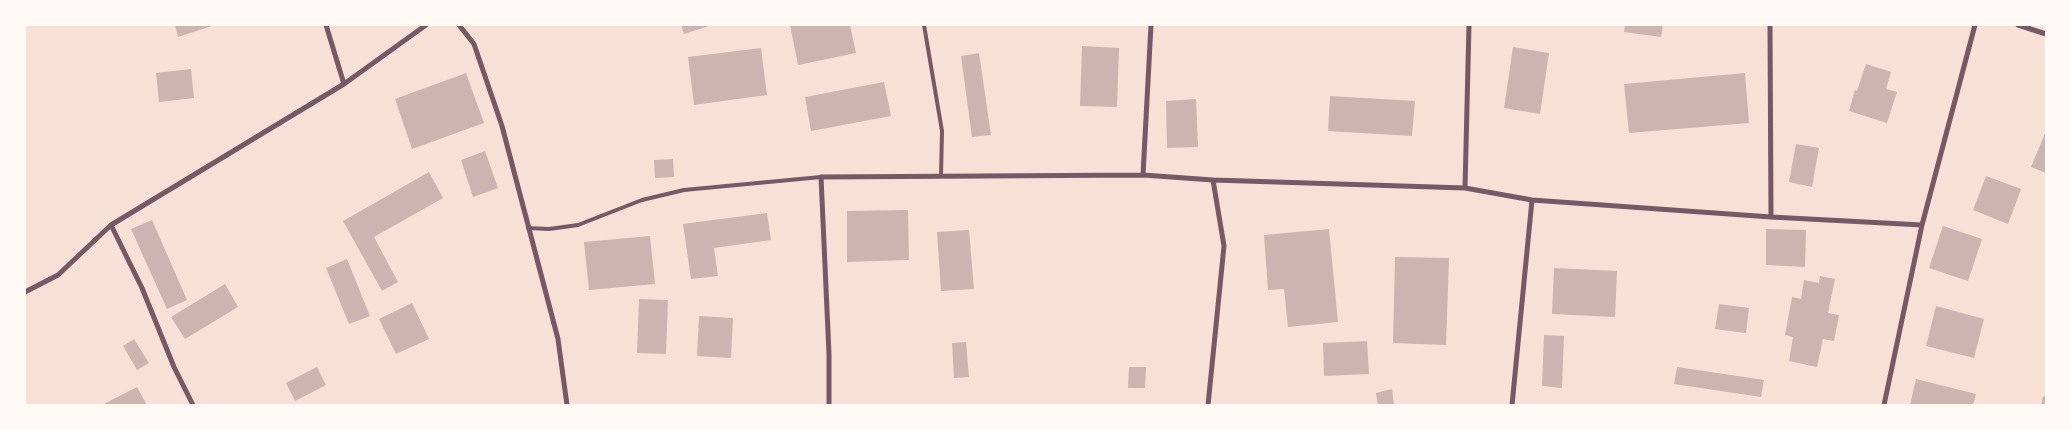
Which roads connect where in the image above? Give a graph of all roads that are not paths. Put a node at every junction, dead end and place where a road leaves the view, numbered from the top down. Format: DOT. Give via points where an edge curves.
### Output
graph roads {
  1 [pos="326,25"];
  2 [pos="426,25"];
  3 [pos="459,25"];
  4 [pos="924,25"];
  5 [pos="1152,25"];
  6 [pos="1469,25"];
  7 [pos="1770,25"];
  8 [pos="1975,25"];
  9 [pos="2018,25"];
  10 [pos="2046,34"];
  11 [pos="344,84"];
  12 [pos="1143,174"];
  13 [pos="941,176"];
  14 [pos="822,177"];
  15 [pos="1213,180"];
  16 [pos="1465,188"];
  17 [pos="1532,200"];
  18 [pos="1771,217"];
  19 [pos="110,225"];
  20 [pos="1922,225"];
  21 [pos="528,228"];
  22 [pos="25,292"];
  23 [pos="193,405"];
  24 [pos="567,405"];
  25 [pos="829,405"];
  26 [pos="1208,405"];
  27 [pos="1512,405"];
  28 [pos="1884,405"];
  1 -- 11 [label="street"];
  2 -- 11 [label="street"];
  3 -- 21 [label="street" via="474,44 502,126"];
  4 -- 13 [label="lane" via="942,131"];
  5 -- 12 [label="street"];
  6 -- 16 [label="street"];
  7 -- 18 [label="street"];
  8 -- 20 [label="street"];
  9 -- 10 [label="street"];
  11 -- 19 [label="street"];
  12 -- 13 [label="street"];
  12 -- 15 [label="street"];
  13 -- 14 [label="street"];
  14 -- 21 [label="lane" via="684,190 642,200 578,225"];
  14 -- 25 [label="street"];
  15 -- 16 [label="street"];
  15 -- 26 [label="street" via="1224,246"];
  16 -- 17 [label="street"];
  17 -- 18 [label="street"];
  17 -- 27 [label="street"];
  18 -- 20 [label="street"];
  19 -- 22 [label="street" via="58,274"];
  19 -- 23 [label="street" via="142,288"];
  20 -- 28 [label="street"];
  21 -- 24 [label="street" via="558,339"];
}
